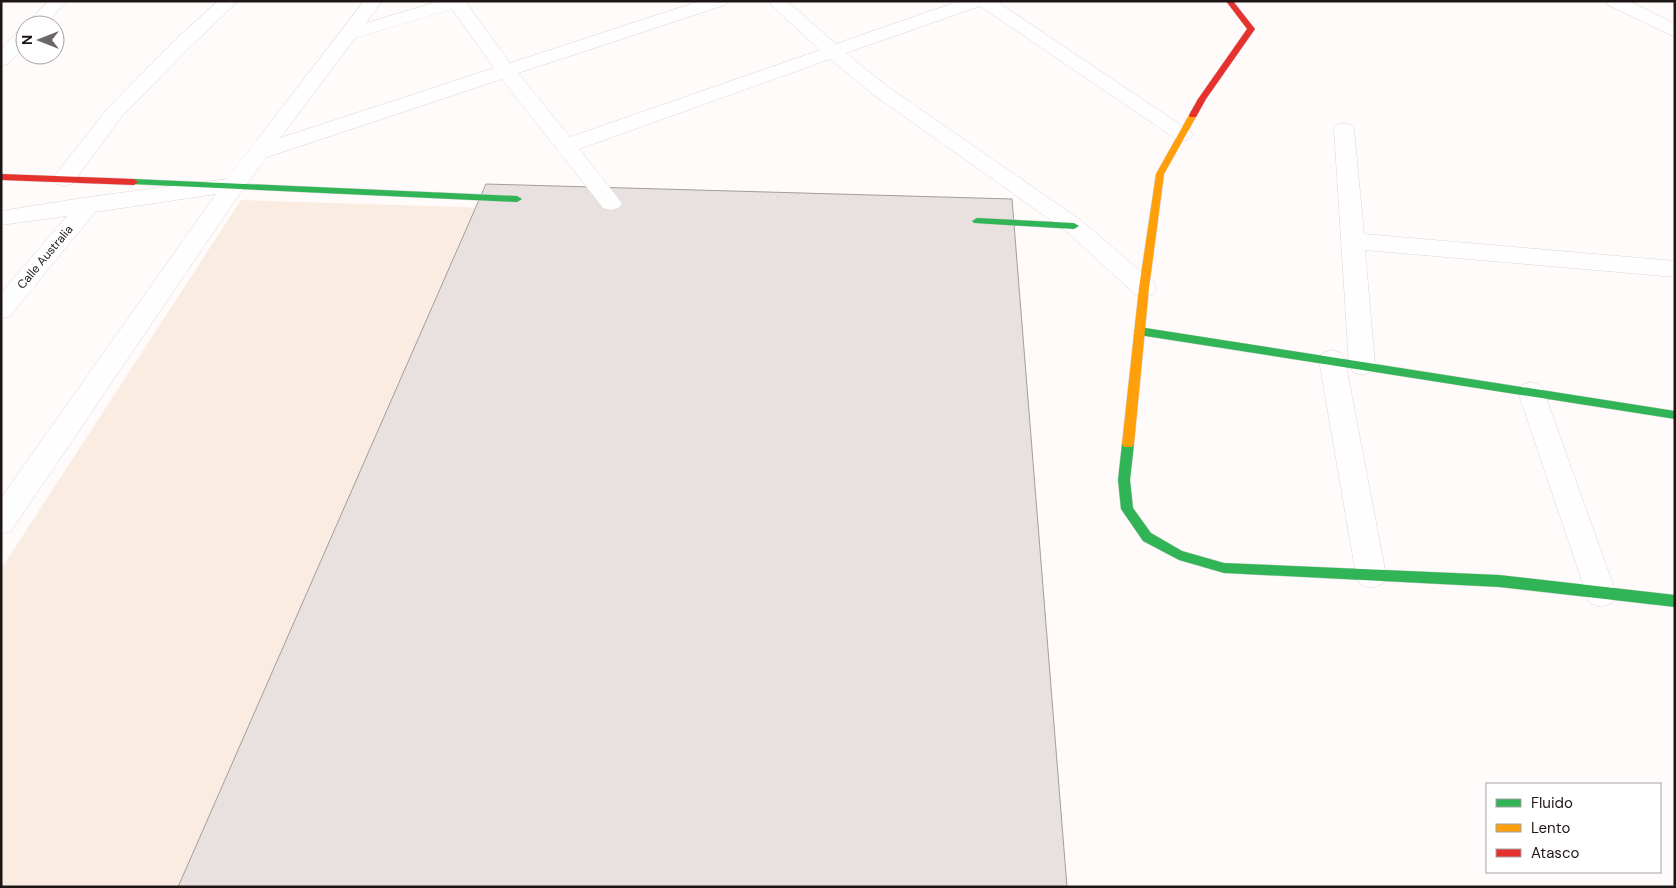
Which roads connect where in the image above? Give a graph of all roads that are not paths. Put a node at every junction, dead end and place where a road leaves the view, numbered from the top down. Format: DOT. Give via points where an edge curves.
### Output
graph roads {
  1 [pos="58,1"];
  2 [pos="229,1"];
  3 [pos="373,1"];
  4 [pos="719,1"];
  5 [pos="776,1"];
  6 [pos="977,1"];
  7 [pos="984,1"];
  8 [pos="1229,1"];
  9 [pos="1614,1"];
  10 [pos="458,2"];
  11 [pos="45,15"];
  12 [pos="1673,28"];
  13 [pos="347,34"];
  14 [pos="15,45"];
  15 [pos="835,52"];
  16 [pos="1,60"];
  17 [pos="506,71"];
  18 [pos="1344,129"];
  19 [pos="1183,135"];
  20 [pos="566,146"];
  21 [pos="259,152"];
  22 [pos="1,177"];
  23 [pos="64,179"];
  24 [pos="234,184"];
  25 [pos="531,199"];
  26 [pos="607,203"];
  27 [pos="89,204"];
  28 [pos="1,218"];
  29 [pos="966,221"];
  30 [pos="1074,226"];
  31 [pos="1353,241"];
  32 [pos="1675,269"];
  33 [pos="1144,288"];
  34 [pos="1,310"];
  35 [pos="1139,331"];
  36 [pos="1332,360"];
  37 [pos="1362,365"];
  38 [pos="1531,392"];
  39 [pos="1675,415"];
  40 [pos="2,519"];
  41 [pos="1371,576"];
  42 [pos="1600,593"];
  43 [pos="1675,601"];
  1 -- 11 [label="street"];
  2 -- 23 [label="street" via="115,112"];
  3 -- 13 [label="street"];
  4 -- 17 [label="street"];
  5 -- 15 [label="street"];
  6 -- 15 [label="street"];
  7 -- 19 [label="street"];
  8 -- 19 [label="street" via="1251,29 1202,99"];
  9 -- 12 [label="street"];
  10 -- 13 [label="street"];
  10 -- 17 [label="street"];
  13 -- 21 [label="street"];
  14 -- 16 [label="street"];
  15 -- 20 [label="street"];
  15 -- 30 [label="street" via="881,91"];
  17 -- 20 [label="street"];
  17 -- 21 [label="street"];
  18 -- 31 [label="street"];
  19 -- 33 [label="street" via="1160,174"];
  20 -- 26 [label="street"];
  21 -- 24 [label="street"];
  22 -- 23 [label="street"];
  23 -- 24 [label="street"];
  24 -- 25 [label="street"];
  24 -- 27 [label="street"];
  24 -- 40 [label="street"];
  27 -- 28 [label="street"];
  27 -- 34 [label="street, Calle Australia"];
  29 -- 30 [label="street"];
  30 -- 33 [label="street"];
  31 -- 32 [label="street"];
  31 -- 37 [label="street"];
  33 -- 35 [label="street"];
  35 -- 36 [label="street"];
  35 -- 41 [label="street" via="1124,480 1127,508 1147,537 1179,555 1224,568"];
  36 -- 37 [label="street"];
  36 -- 41 [label="street"];
  37 -- 38 [label="street"];
  38 -- 39 [label="street"];
  38 -- 42 [label="street"];
  41 -- 42 [label="street" via="1499,581"];
  42 -- 43 [label="street"];
}
